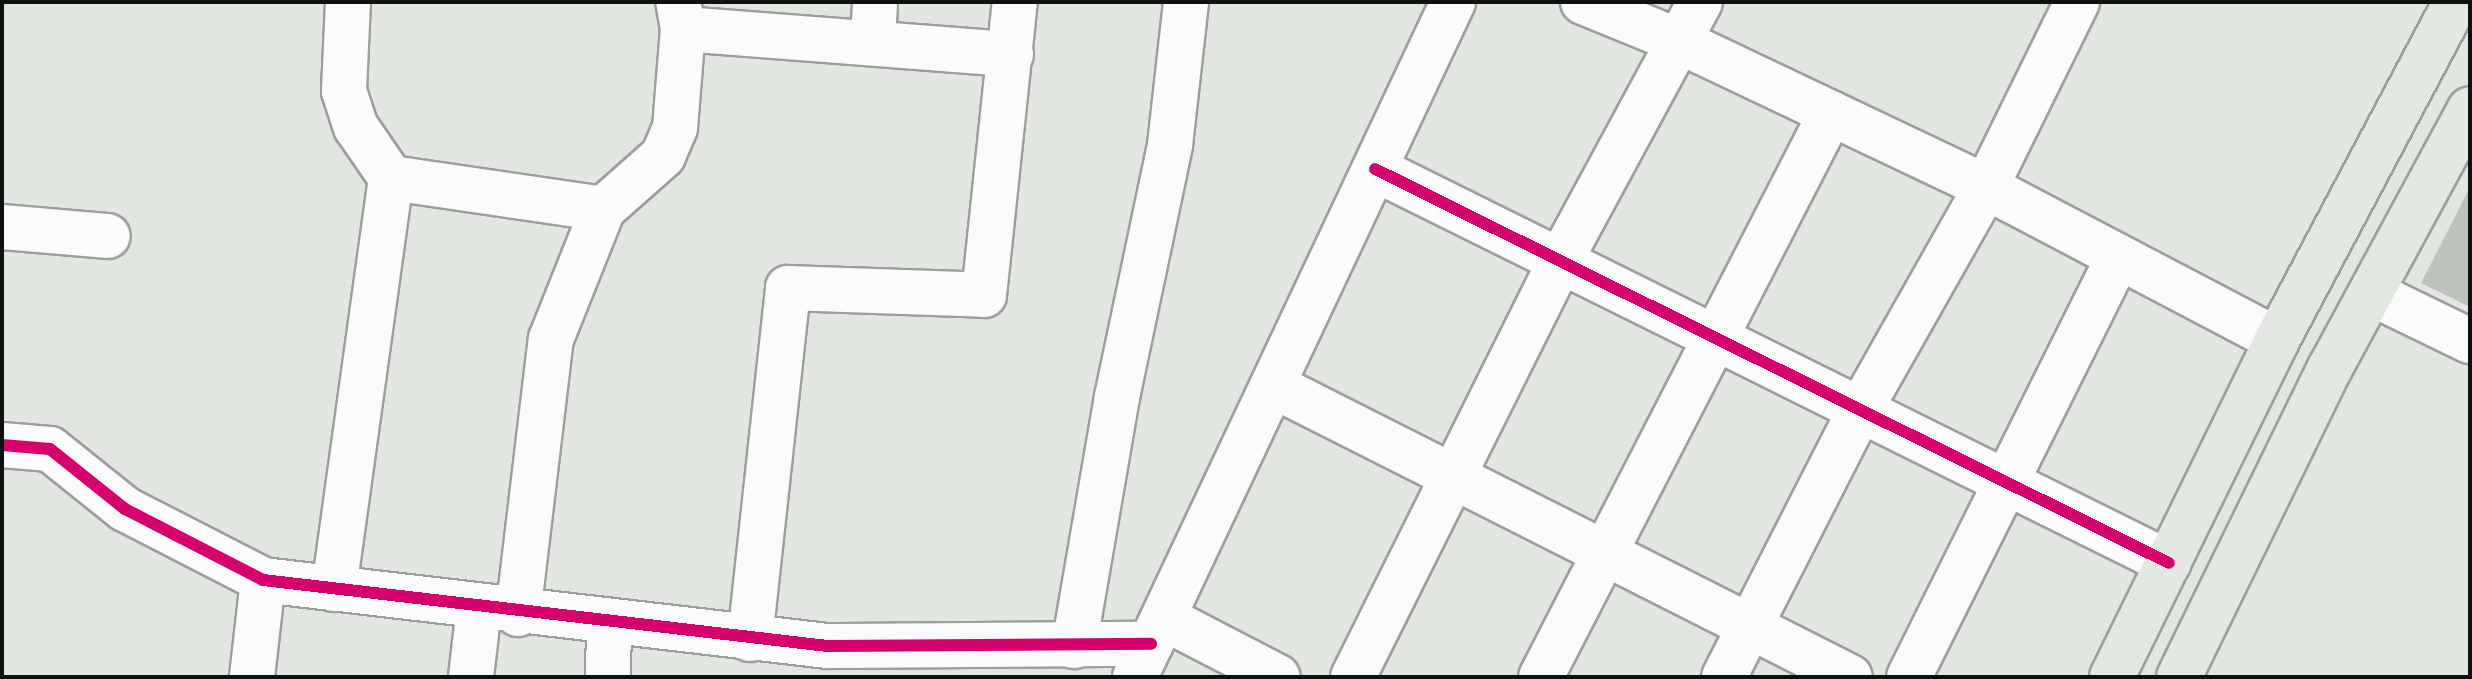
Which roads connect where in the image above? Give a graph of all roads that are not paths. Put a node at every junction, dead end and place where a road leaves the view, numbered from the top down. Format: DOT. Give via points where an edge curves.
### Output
graph roads {
  1 [pos="348,2"];
  2 [pos="1015,2"];
  3 [pos="1186,2"];
  4 [pos="1453,2"];
  5 [pos="1583,2"];
  6 [pos="1700,2"];
  7 [pos="2077,2"];
  8 [pos="2456,2"];
  9 [pos="680,15"];
  10 [pos="874,22"];
  11 [pos="1681,42"];
  12 [pos="1011,54"];
  13 [pos="2470,109"];
  14 [pos="1831,113"];
  15 [pos="1375,169"];
  16 [pos="391,178"];
  17 [pos="1986,187"];
  18 [pos="603,209"];
  19 [pos="2,227"];
  20 [pos="108,236"];
  21 [pos="2118,257"];
  22 [pos="1560,261"];
  23 [pos="2371,293"];
  24 [pos="1715,338"];
  25 [pos="2277,340"];
  26 [pos="2470,341"];
  27 [pos="1274,386"];
  28 [pos="1860,410"];
  29 [pos="2,445"];
  30 [pos="1454,477"];
  31 [pos="2007,483"];
  32 [pos="1602,552"];
  33 [pos="2169,563"];
  34 [pos="263,580"];
  35 [pos="334,589"];
  36 [pos="498,611"];
  37 [pos="609,624"];
  38 [pos="1751,627"];
  39 [pos="750,639"];
  40 [pos="1074,646"];
  41 [pos="1150,646"];
  42 [pos="818,662"];
  43 [pos="252,677"];
  44 [pos="471,677"];
  45 [pos="608,677"];
  46 [pos="1278,677"];
  47 [pos="1353,677"];
  48 [pos="1541,677"];
  49 [pos="1724,677"];
  50 [pos="1850,677"];
  51 [pos="1909,677"];
  52 [pos="2112,677"];
  53 [pos="2179,677"];
  1 -- 16 [label="street" via="344,91 356,127"];
  2 -- 12 [label="street"];
  3 -- 40 [label="street" via="1170,145 1117,397"];
  4 -- 15 [label="street"];
  5 -- 11 [label="street"];
  6 -- 11 [label="street"];
  7 -- 17 [label="street"];
  8 -- 25 [label="main road"];
  9 -- 10 [label="street"];
  9 -- 18 [label="street" via="675,128 663,156"];
  10 -- 12 [label="street"];
  11 -- 14 [label="street"];
  11 -- 22 [label="street"];
  12 -- 39 [label="street" via="984,295 788,288"];
  13 -- 23 [label="main road"];
  14 -- 17 [label="street"];
  14 -- 24 [label="street"];
  15 -- 22 [label="street"];
  15 -- 27 [label="street"];
  16 -- 18 [label="street"];
  16 -- 35 [label="street"];
  17 -- 21 [label="street"];
  17 -- 28 [label="street"];
  18 -- 36 [label="street" via="551,339"];
  19 -- 20 [label="street"];
  21 -- 25 [label="street"];
  21 -- 31 [label="street"];
  22 -- 24 [label="street"];
  22 -- 30 [label="street"];
  23 -- 26 [label="street"];
  23 -- 53 [label="main road"];
  24 -- 28 [label="street"];
  24 -- 32 [label="street"];
  25 -- 33 [label="main road"];
  27 -- 30 [label="street"];
  27 -- 41 [label="street"];
  28 -- 31 [label="street"];
  28 -- 38 [label="street"];
  29 -- 34 [label="street" via="50,449 125,509"];
  30 -- 32 [label="street"];
  30 -- 47 [label="street"];
  31 -- 33 [label="street"];
  31 -- 51 [label="street"];
  32 -- 38 [label="street"];
  32 -- 48 [label="street"];
  33 -- 52 [label="main road"];
  34 -- 35 [label="street"];
  34 -- 43 [label="street"];
  35 -- 36 [label="street"];
  36 -- 37 [label="street"];
  36 -- 44 [label="street"];
  37 -- 39 [label="street"];
  37 -- 45 [label="street"];
  38 -- 49 [label="street"];
  38 -- 50 [label="street"];
  39 -- 42 [label="street"];
  40 -- 41 [label="street"];
  40 -- 42 [label="street"];
  41 -- 46 [label="street"];
}
